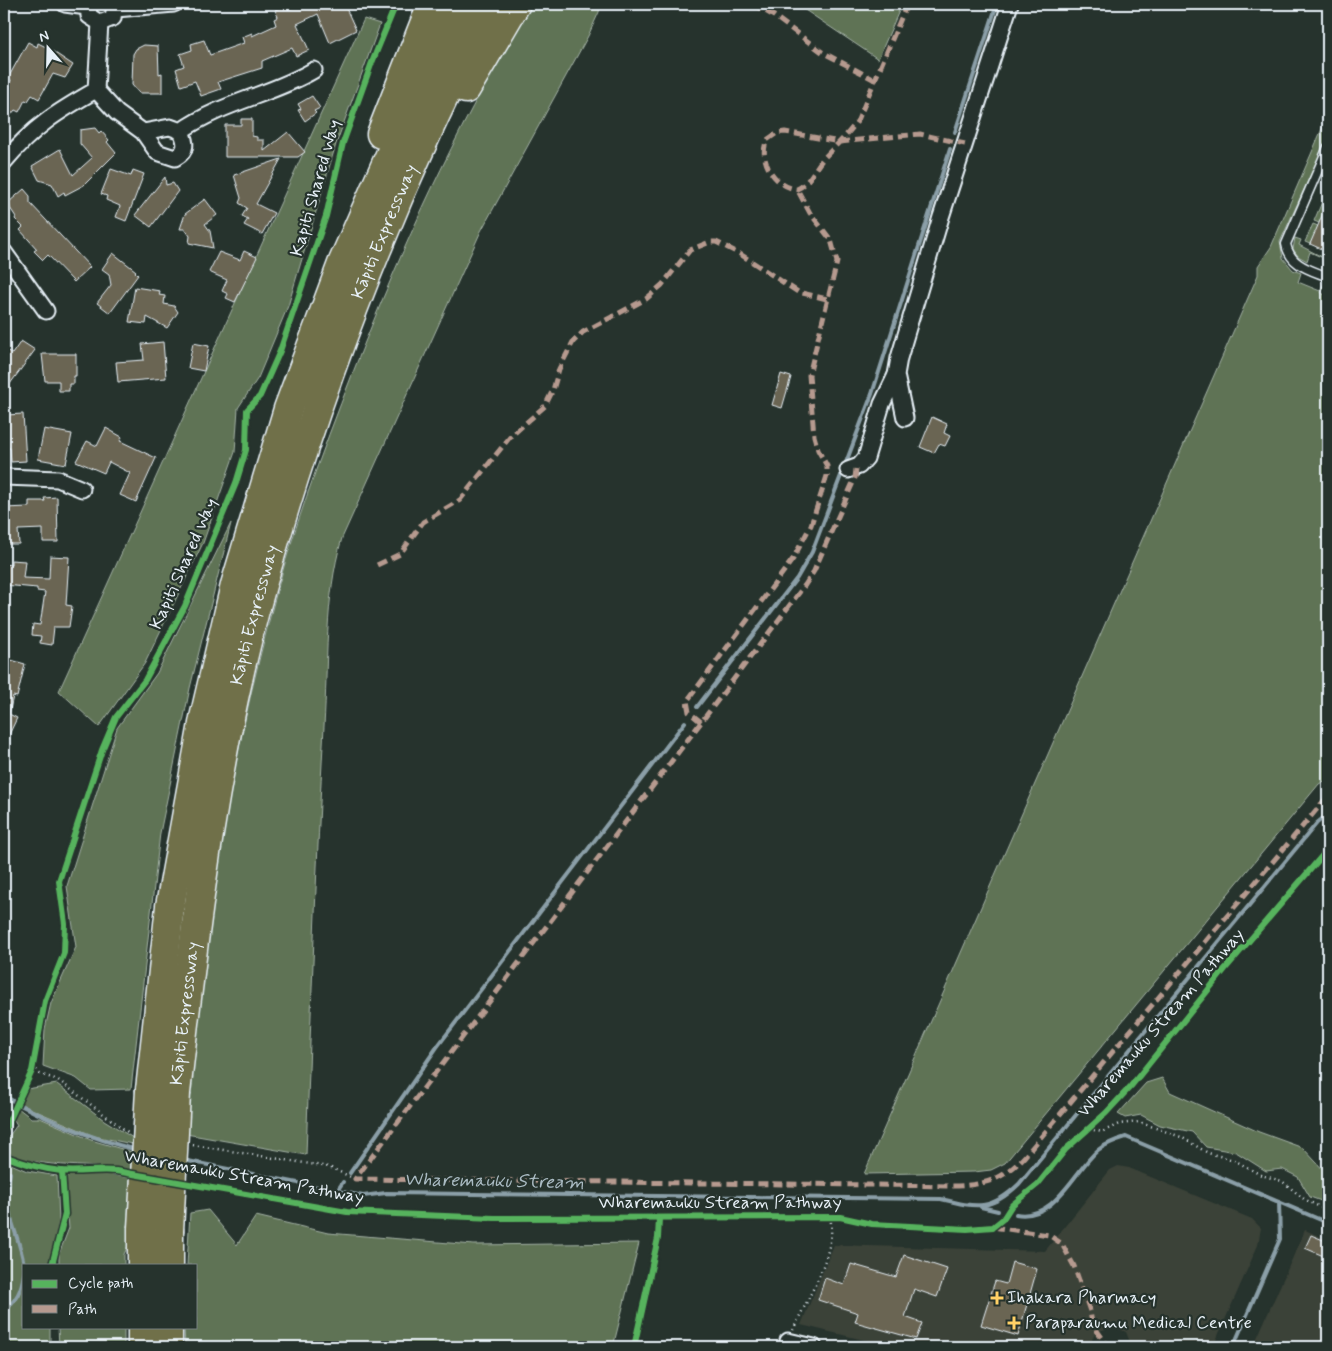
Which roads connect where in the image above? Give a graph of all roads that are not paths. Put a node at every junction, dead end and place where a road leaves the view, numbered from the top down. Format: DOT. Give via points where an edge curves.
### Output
graph roads {
  1 [pos="66,4"];
  2 [pos="174,4"];
  3 [pos="432,4"];
  4 [pos="462,4"];
  5 [pos="489,4"];
  6 [pos="516,4"];
  7 [pos="1010,4"];
  8 [pos="87,6"];
  9 [pos="115,6"];
  10 [pos="100,23"];
  11 [pos="314,70"];
  12 [pos="96,90"];
  13 [pos="181,131"];
  14 [pos="143,132"];
  15 [pos="1328,147"];
  16 [pos="4,162"];
  17 [pos="384,233"];
  18 [pos="4,252"];
  19 [pos="342,264"];
  20 [pos="1328,277"];
  21 [pos="46,311"];
  22 [pos="896,375"];
  23 [pos="905,418"];
  24 [pos="848,470"];
  25 [pos="4,477"];
  26 [pos="82,489"];
  27 [pos="163,1091"];
  28 [pos="142,1264"];
  29 [pos="169,1264"];
  30 [pos="142,1328"];
  31 [pos="168,1328"];
  32 [pos="788,1341"];
  33 [pos="142,1347"];
  34 [pos="168,1347"];
  35 [pos="814,1347"];
  1 -- 8 [label="street"];
  2 -- 9 [label="street"];
  3 -- 19 [label="highway" via="373,154"];
  4 -- 19 [label="highway, Kāpiti Expressway"];
  5 -- 17 [label="highway, Kāpiti Expressway" via="424,139"];
  6 -- 17 [label="highway"];
  7 -- 22 [label="street" via="941,217"];
  8 -- 10 [label="street" via="89,16"];
  9 -- 10 [label="street" via="113,18"];
  10 -- 12 [label="street"];
  11 -- 13 [label="street" via="292,83 199,118"];
  12 -- 14 [label="street" via="117,113"];
  12 -- 16 [label="street" via="59,111 25,137"];
  13 -- 14 [label="street" via="170,127"];
  13 -- 14 [label="street" via="186,141 185,148 175,158 157,152"];
  15 -- 20 [label="lane" via="1286,244 1295,262"];
  17 -- 27 [label="highway, Kāpiti Expressway" via="314,414 261,587 229,722"];
  18 -- 21 [label="street"];
  19 -- 27 [label="highway, Kāpiti Expressway" via="288,409 235,586 204,718 170,906"];
  22 -- 23 [label="street"];
  22 -- 24 [label="street" via="882,404 866,458 859,466"];
  25 -- 26 [label="street" via="58,479"];
  27 -- 28 [label="highway, Kāpiti Expressway, bridge" via="142,1228"];
  27 -- 29 [label="highway, Kāpiti Expressway, bridge"];
  30 -- 33 [label="highway"];
  31 -- 34 [label="highway"];
  32 -- 35 [label="street"];
}
